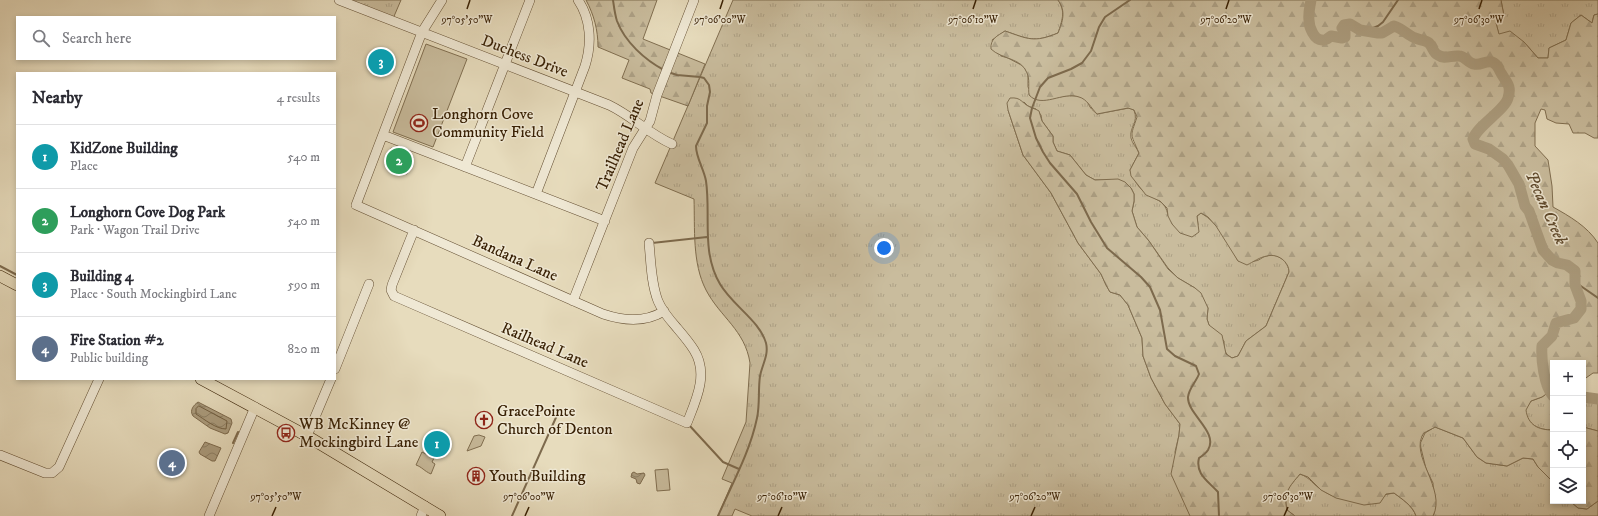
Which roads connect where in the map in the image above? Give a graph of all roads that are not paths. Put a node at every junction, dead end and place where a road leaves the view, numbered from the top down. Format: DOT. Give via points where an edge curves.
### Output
graph roads {
  1 [pos="339,0"];
  2 [pos="442,0"];
  3 [pos="530,0"];
  4 [pos="578,0"];
  5 [pos="694,0"];
  6 [pos="422,32"];
  7 [pos="505,64"];
  8 [pos="575,92"];
  9 [pos="645,130"];
  10 [pos="383,135"];
  11 [pos="672,144"];
  12 [pos="465,167"];
  13 [pos="536,194"];
  14 [pos="605,221"];
  15 [pos="414,230"];
  16 [pos="649,243"];
  17 [pos="0,276"];
  18 [pos="16,284"];
  19 [pos="369,284"];
  20 [pos="573,301"];
  21 [pos="664,311"];
  22 [pos="336,366"];
  23 [pos="99,380"];
  24 [pos="204,380"];
  25 [pos="331,380"];
  26 [pos="255,408"];
  27 [pos="307,436"];
  28 [pos="0,455"];
  29 [pos="423,511"];
  30 [pos="209,516"];
  31 [pos="440,516"];
  1 -- 6 [label="street, Duchess Drive"];
  2 -- 6 [label="street"];
  3 -- 7 [label="street"];
  4 -- 8 [label="street" via="586,18 590,43 588,57"];
  5 -- 9 [label="street, Trailhead Lane"];
  6 -- 7 [label="street, Duchess Drive"];
  6 -- 10 [label="street"];
  7 -- 8 [label="street, Duchess Drive"];
  7 -- 12 [label="street"];
  8 -- 9 [label="street, Duchess Drive" via="618,110"];
  8 -- 13 [label="street"];
  9 -- 11 [label="street, Duchess Drive"];
  9 -- 14 [label="street, Trailhead Lane" via="633,148"];
  10 -- 12 [label="street"];
  10 -- 15 [label="street, Bandana Lane" via="356,205"];
  12 -- 13 [label="street"];
  13 -- 14 [label="street"];
  14 -- 20 [label="street, Trailhead Lane"];
  15 -- 20 [label="street, Bandana Lane"];
  15 -- 21 [label="street, Railhead Lane" via="391,290 396,297 687,423 698,396 701,369 694,351"];
  16 -- 21 [label="street" via="653,283"];
  17 -- 18 [label="main road"];
  19 -- 22 [label="street"];
  20 -- 21 [label="street, Bandana Lane" via="603,314 624,319 643,320"];
  23 -- 28 [label="street" via="73,439 56,470 44,473"];
  24 -- 26 [label="main road"];
  25 -- 27 [label="street"];
  26 -- 27 [label="main road"];
  26 -- 30 [label="street"];
  27 -- 29 [label="main road"];
  29 -- 31 [label="main road"];
}
